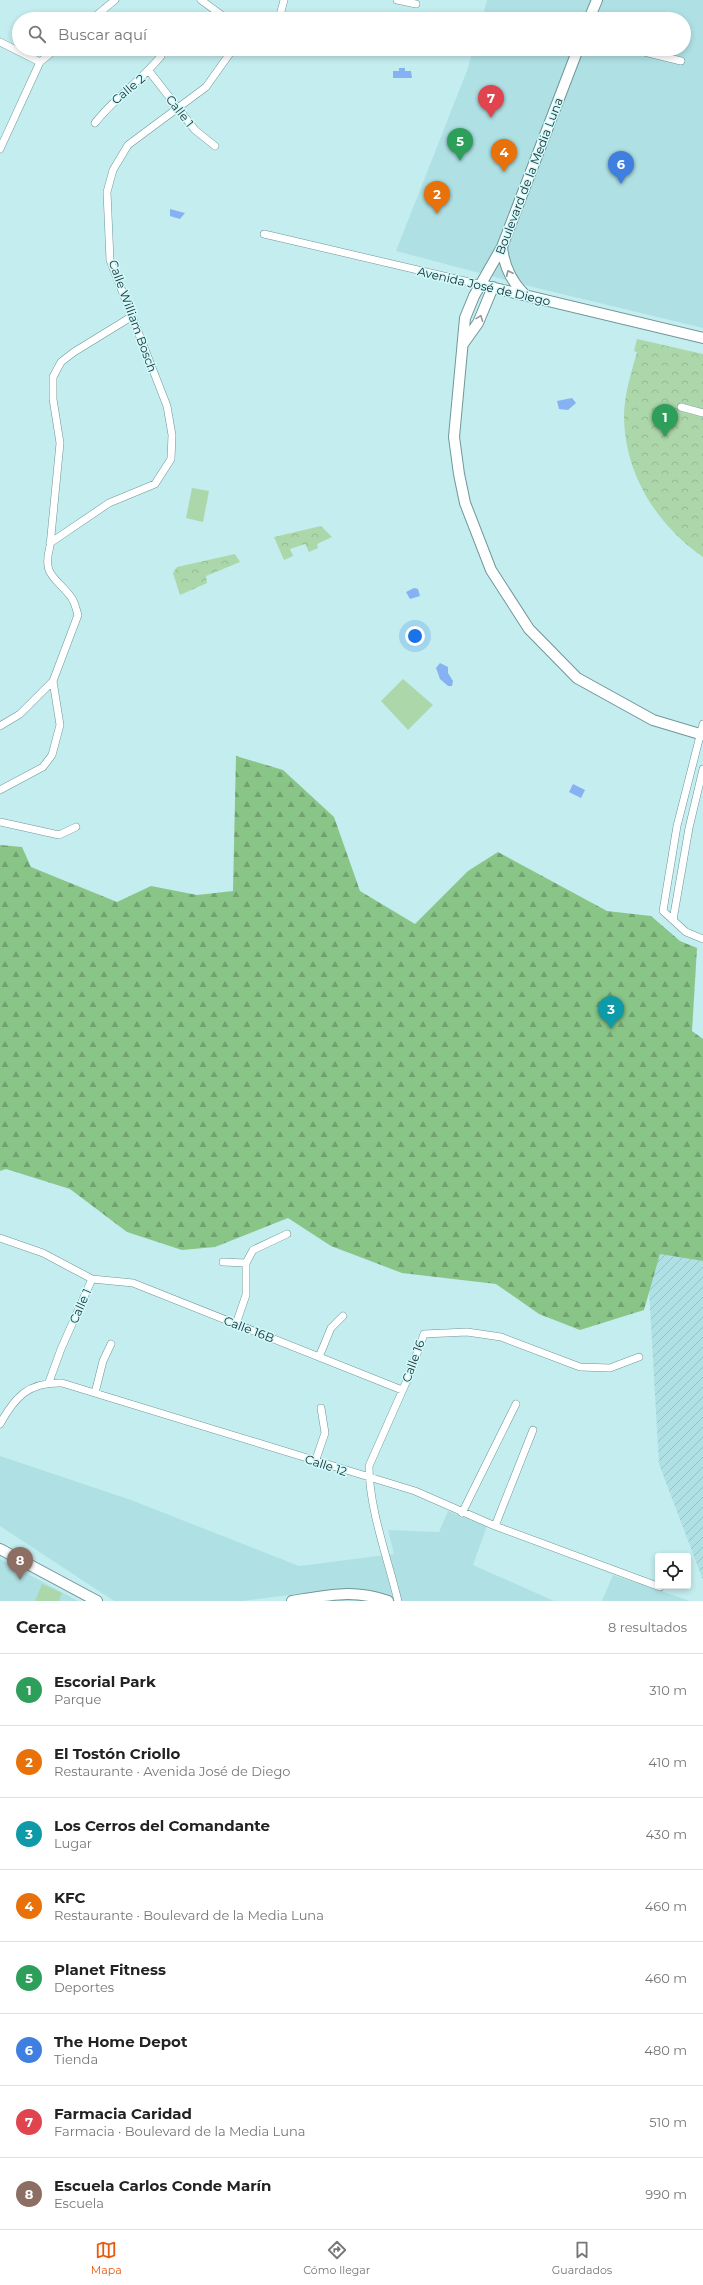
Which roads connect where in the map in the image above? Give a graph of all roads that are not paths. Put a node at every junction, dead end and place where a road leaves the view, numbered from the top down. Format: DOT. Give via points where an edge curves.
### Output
graph roads {
  1 [pos="115,0"];
  2 [pos="201,0"];
  3 [pos="284,0"];
  4 [pos="397,0"];
  5 [pos="597,0"];
  6 [pos="416,4"];
  7 [pos="100,12"];
  8 [pos="217,12"];
  9 [pos="281,12"];
  10 [pos="592,12"];
  11 [pos="0,42"];
  12 [pos="12,48"];
  13 [pos="28,56"];
  14 [pos="47,56"];
  15 [pos="161,56"];
  16 [pos="228,56"];
  17 [pos="575,56"];
  18 [pos="661,56"];
  19 [pos="681,61"];
  20 [pos="40,62"];
  21 [pos="149,71"];
  22 [pos="178,108"];
  23 [pos="95,123"];
  24 [pos="215,146"];
  25 [pos="0,149"];
  26 [pos="264,234"];
  27 [pos="502,247"];
  28 [pos="482,285"];
  29 [pos="493,287"];
  30 [pos="524,294"];
  31 [pos="131,317"];
  32 [pos="703,338"];
  33 [pos="461,345"];
  34 [pos="681,407"];
  35 [pos="703,413"];
  36 [pos="50,543"];
  37 [pos="53,681"];
  38 [pos="703,724"];
  39 [pos="0,726"];
  40 [pos="701,734"];
  41 [pos="703,769"];
  42 [pos="0,790"];
  43 [pos="0,822"];
  44 [pos="76,827"];
  45 [pos="673,920"];
  46 [pos="703,939"];
  47 [pos="288,1234"];
  48 [pos="0,1238"];
  49 [pos="223,1262"];
  50 [pos="246,1263"];
  51 [pos="92,1279"];
  52 [pos="343,1316"];
  53 [pos="236,1324"];
  54 [pos="111,1344"];
  55 [pos="319,1357"];
  56 [pos="639,1357"];
  57 [pos="49,1382"];
  58 [pos="402,1390"];
  59 [pos="95,1392"];
  60 [pos="516,1404"];
  61 [pos="321,1408"];
  62 [pos="0,1424"];
  63 [pos="533,1430"];
  64 [pos="315,1462"];
  65 [pos="369,1479"];
  66 [pos="462,1513"];
  67 [pos="495,1526"];
  68 [pos="0,1549"];
  69 [pos="655,1585"];
  70 [pos="371,1598"];
  71 [pos="97,1601"];
  72 [pos="292,1601"];
  73 [pos="388,1601"];
  74 [pos="398,1601"];
  1 -- 7 [label="street"];
  2 -- 8 [label="street"];
  3 -- 9 [label="street"];
  4 -- 6 [label="street"];
  5 -- 10 [label="street"];
  11 -- 12 [label="street"];
  13 -- 20 [label="street"];
  14 -- 20 [label="street"];
  15 -- 21 [label="street, Calle 2"];
  16 -- 22 [label="street, Calle William Bosch" via="206,87"];
  17 -- 27 [label="street, Boulevard de la Media Luna"];
  18 -- 19 [label="street"];
  20 -- 25 [label="street"];
  21 -- 22 [label="street, Calle 1"];
  21 -- 23 [label="street, Calle 2" via="109,105"];
  22 -- 24 [label="street, Calle 1" via="195,130"];
  22 -- 31 [label="street, Calle William Bosch" via="128,145 115,164 107,192 110,260"];
  26 -- 28 [label="street, Avenida José de Diego"];
  27 -- 28 [label="street, Boulevard de la Media Luna"];
  30 -- 27 [label="street, one-way" via="509,275"];
  28 -- 29 [label="street, Avenida José de Diego"];
  28 -- 33 [label="street, Boulevard de la Media Luna" via="474,296 465,318"];
  29 -- 30 [label="street, Avenida José de Diego"];
  33 -- 29 [label="street, one-way" via="478,323"];
  30 -- 32 [label="street, Avenida José de Diego"];
  31 -- 36 [label="street" via="61,362 54,377 53,399 60,443"];
  31 -- 36 [label="street, Calle William Bosch" via="167,406 172,435 171,459 156,484 109,503"];
  33 -- 40 [label="street, Boulevard de la Media Luna" via="462,359 454,437 464,502 491,570 510,602 529,629 577,678 638,714"];
  34 -- 35 [label="street"];
  36 -- 37 [label="street" via="46,560 48,573 72,598 78,615"];
  37 -- 39 [label="street" via="20,714"];
  37 -- 42 [label="street" via="60,725 52,755 43,767"];
  38 -- 40 [label="street"];
  40 -- 45 [label="street" via="677,826 663,911"];
  41 -- 45 [label="street" via="689,828"];
  43 -- 44 [label="street" via="59,835"];
  45 -- 46 [label="street" via="686,932"];
  47 -- 50 [label="street" via="253,1250"];
  48 -- 51 [label="street, Calle 1" via="43,1253"];
  49 -- 50 [label="street"];
  50 -- 53 [label="street" via="246,1295"];
  51 -- 53 [label="street, Calle 16B" via="133,1283"];
  51 -- 57 [label="street, Calle 1"];
  52 -- 55 [label="street" via="331,1328"];
  53 -- 55 [label="street, Calle 16B"];
  54 -- 59 [label="street" via="103,1361"];
  55 -- 58 [label="street, Calle 16B"];
  56 -- 58 [label="street, Calle 16" via="610,1368 580,1367 501,1337 467,1332 428,1333 422,1337"];
  57 -- 59 [label="street, Calle 12"];
  57 -- 62 [label="street" via="15,1400"];
  58 -- 65 [label="street, Calle 16" via="369,1466"];
  59 -- 64 [label="street, Calle 12"];
  60 -- 66 [label="street"];
  61 -- 64 [label="street" via="325,1433"];
  63 -- 67 [label="street"];
  64 -- 65 [label="street, Calle 12"];
  65 -- 66 [label="street, Calle 12" via="415,1491"];
  65 -- 74 [label="street, Calle 16"];
  66 -- 67 [label="street, Calle 12"];
  67 -- 69 [label="street, Calle 12"];
  68 -- 71 [label="street"];
  70 -- 72 [label="street" via="352,1592"];
  70 -- 73 [label="street"];
}
